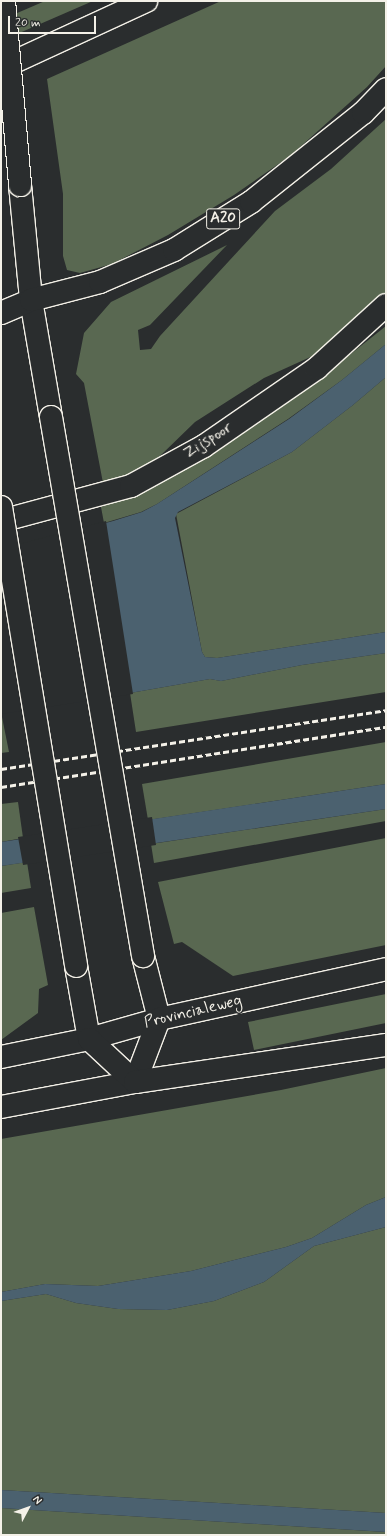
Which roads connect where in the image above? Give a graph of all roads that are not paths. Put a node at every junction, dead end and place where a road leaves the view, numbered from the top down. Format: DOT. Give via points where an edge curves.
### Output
graph roads {
  1 [pos="4,1"];
  2 [pos="146,1"];
  3 [pos="1,68"];
  4 [pos="386,89"];
  5 [pos="32,300"];
  6 [pos="386,306"];
  7 [pos="1,313"];
  8 [pos="1,507"];
  9 [pos="1,521"];
  10 [pos="386,969"];
  11 [pos="159,1019"];
  12 [pos="89,1039"];
  13 [pos="386,1045"];
  14 [pos="1,1057"];
  15 [pos="135,1082"];
  16 [pos="1,1107"];
  1 -- 5 [label="main road, bridge"];
  2 -- 3 [label="main road"];
  4 -- 5 [label="main road, A20" via="363,113 251,202 174,250 100,282"];
  5 -- 7 [label="main road"];
  5 -- 11 [label="main road, bridge" via="143,956"];
  6 -- 9 [label="main road, Zijspoor" via="317,368 197,450 131,486"];
  8 -- 12 [label="main road, bridge"];
  10 -- 11 [label="main road, Provincialeweg"];
  11 -- 12 [label="main road, Provincialeweg"];
  11 -- 15 [label="main road"];
  12 -- 14 [label="main road, Provincialeweg"];
  12 -- 15 [label="main road"];
  13 -- 15 [label="main road"];
  15 -- 16 [label="main road"];
}
